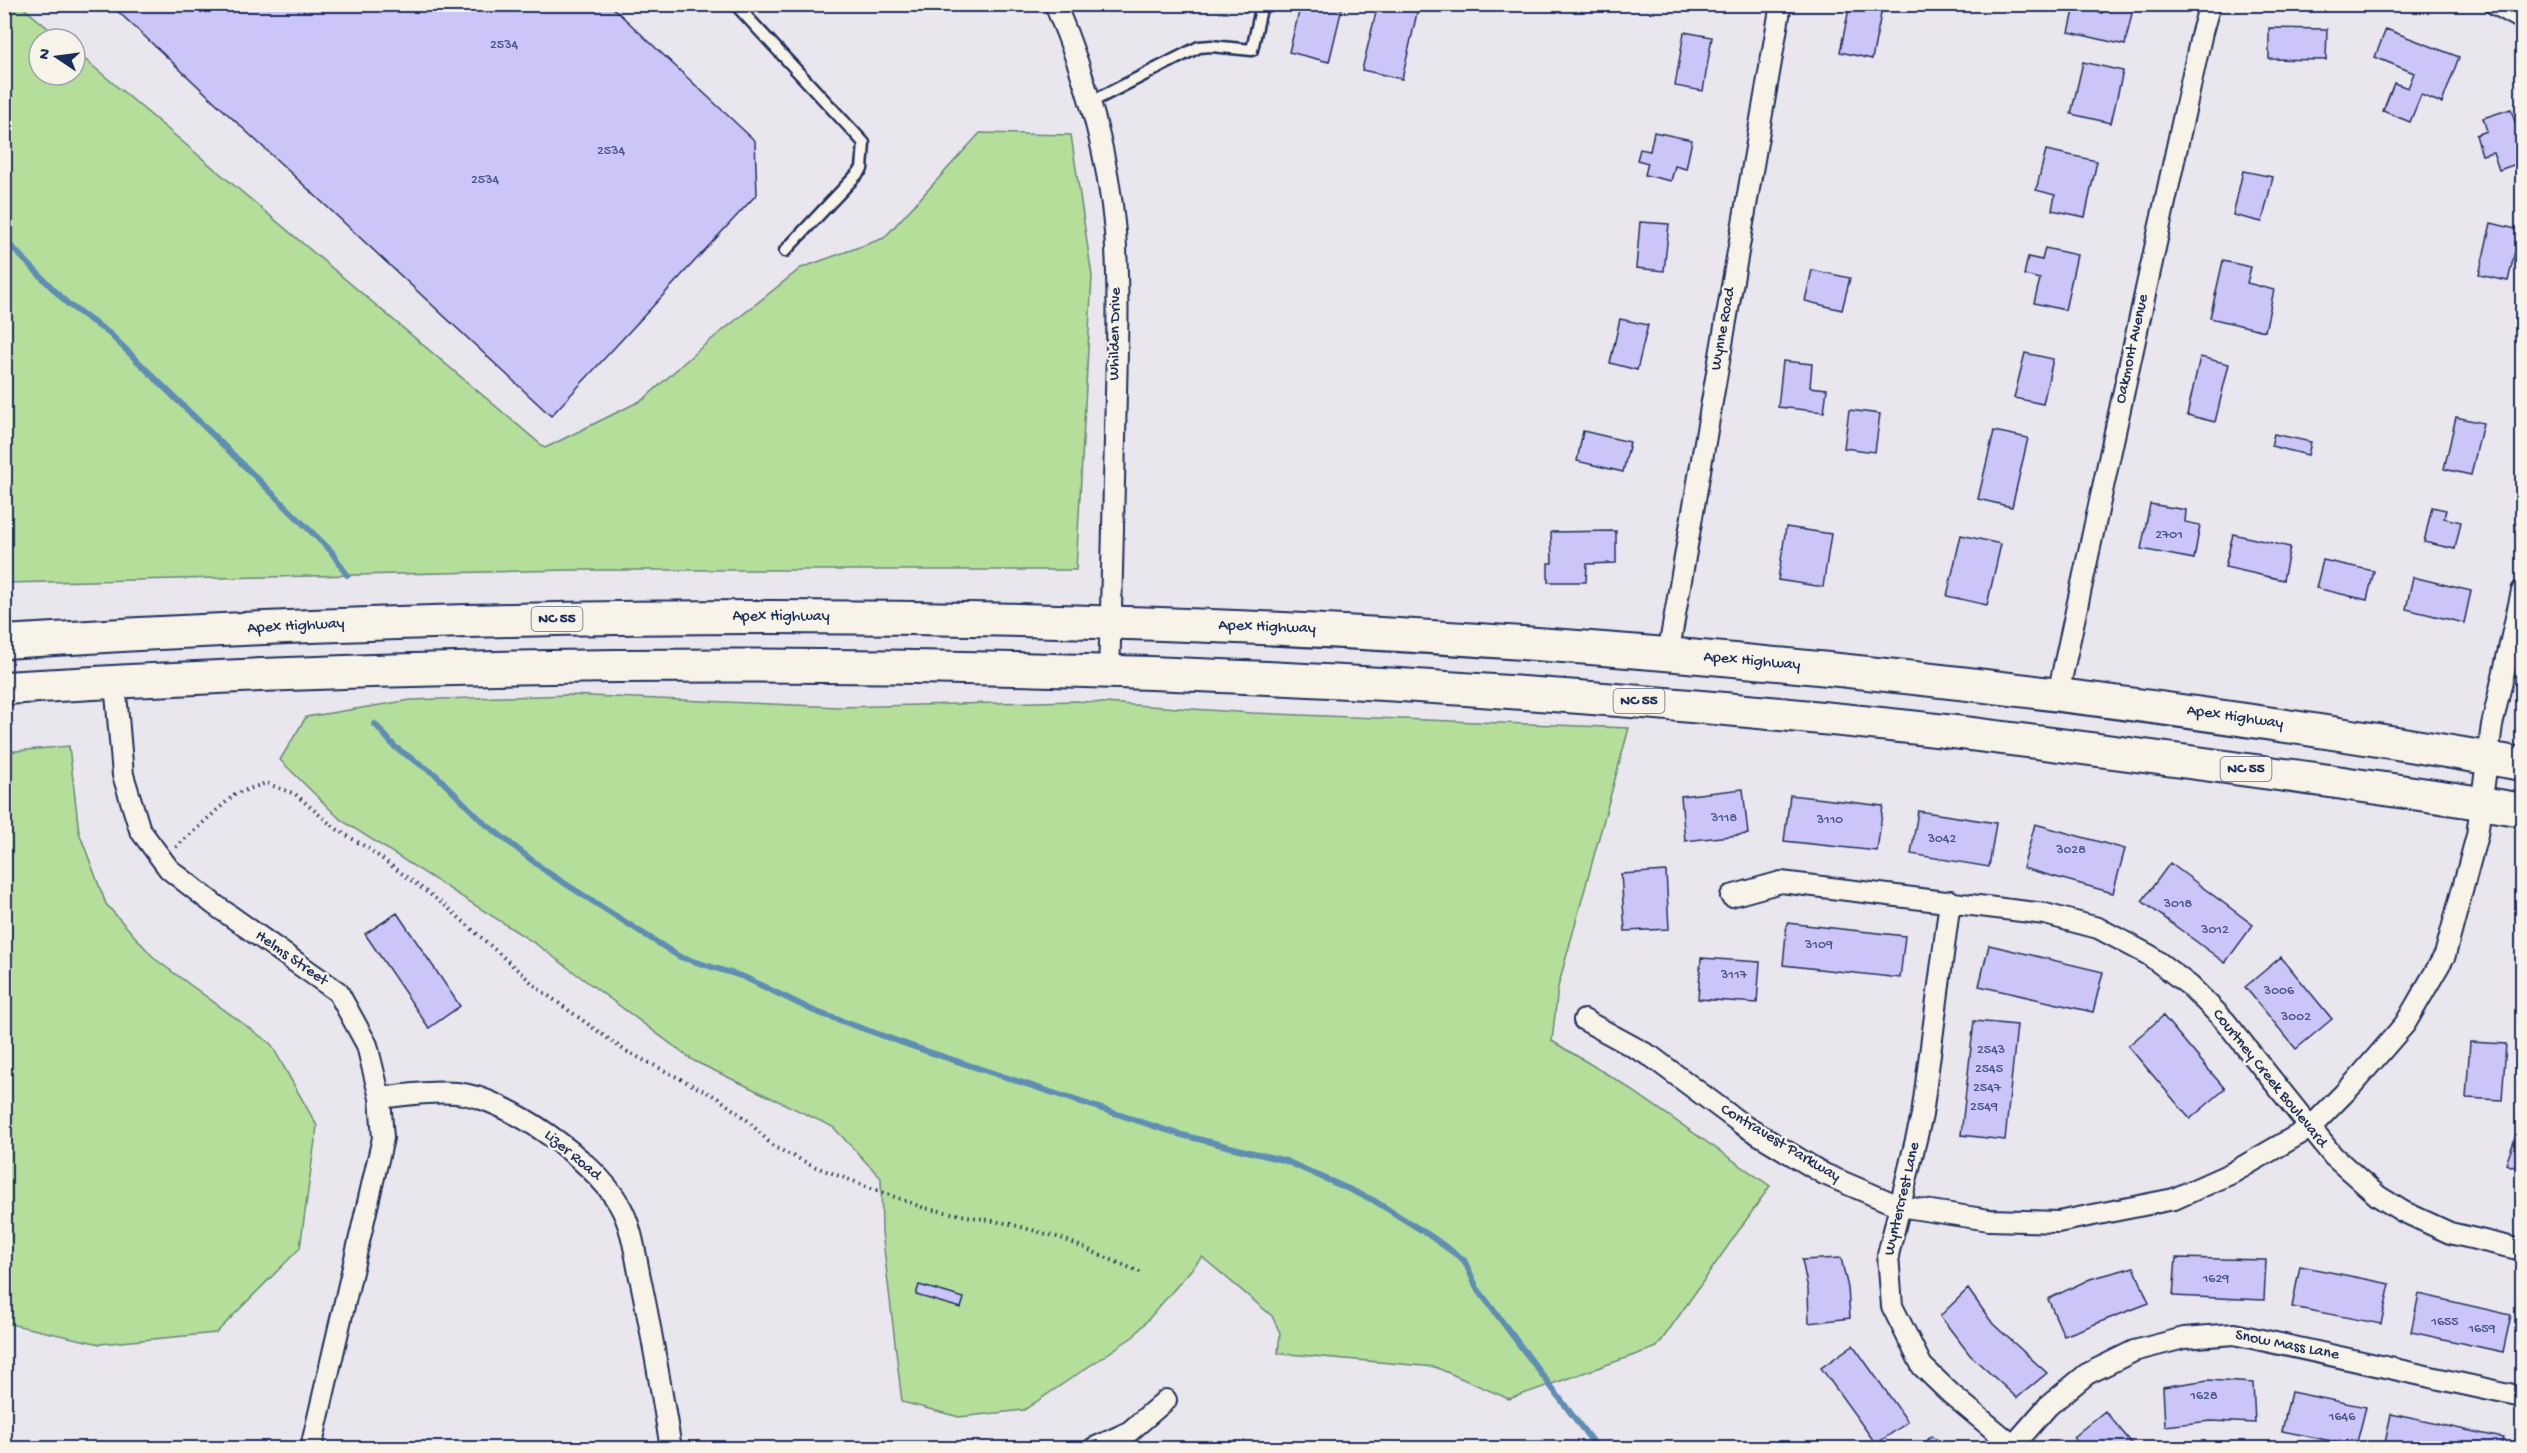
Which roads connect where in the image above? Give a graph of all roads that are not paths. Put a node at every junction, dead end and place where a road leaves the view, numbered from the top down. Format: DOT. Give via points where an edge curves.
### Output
graph roads {
  1 [pos="735,4"];
  2 [pos="1055,4"];
  3 [pos="1262,4"];
  4 [pos="1781,4"];
  5 [pos="2210,4"];
  6 [pos="2495,4"];
  7 [pos="2523,19"];
  8 [pos="1091,102"];
  9 [pos="785,251"];
  10 [pos="2523,591"];
  11 [pos="1111,623"];
  12 [pos="4,642"];
  13 [pos="1668,655"];
  14 [pos="1109,671"];
  15 [pos="115,682"];
  16 [pos="4,688"];
  17 [pos="2058,694"];
  18 [pos="2486,758"];
  19 [pos="2523,764"];
  20 [pos="2480,803"];
  21 [pos="2523,810"];
  22 [pos="1731,896"];
  23 [pos="1950,901"];
  24 [pos="1584,1020"];
  25 [pos="380,1098"];
  26 [pos="2310,1128"];
  27 [pos="1899,1206"];
  28 [pos="2523,1250"];
  29 [pos="2523,1397"];
  30 [pos="1166,1400"];
  31 [pos="2014,1447"];
  32 [pos="311,1449"];
  33 [pos="671,1449"];
  34 [pos="1094,1449"];
  1 -- 9 [label="lane" via="864,143 862,169"];
  2 -- 8 [label="street, Whilden Drive"];
  3 -- 8 [label="lane" via="1252,50 1199,47"];
  4 -- 13 [label="street, Wynne Road"];
  5 -- 17 [label="street, Oakmont Avenue"];
  6 -- 7 [label="street"];
  8 -- 11 [label="street, Whilden Drive" via="1111,198 1118,297"];
  10 -- 18 [label="street"];
  11 -- 12 [label="main road, Apex Highway / NC 55" via="849,618 531,619"];
  11 -- 13 [label="main road, Apex Highway / NC 55" via="1375,632"];
  11 -- 14 [label="street, Whilden Drive"];
  13 -- 17 [label="main road, Apex Highway / NC 55"];
  14 -- 15 [label="main road, NC 55" via="657,665"];
  14 -- 20 [label="main road, NC 55" via="1487,689 1823,718 2055,743"];
  15 -- 16 [label="main road, NC 55"];
  15 -- 25 [label="street, Helms Street" via="123,775 140,830 169,869 338,992 367,1045"];
  17 -- 18 [label="main road, Apex Highway / NC 55" via="2375,738"];
  18 -- 19 [label="main road, Apex Highway / NC 55"];
  18 -- 20 [label="street, Contravest Parkway"];
  20 -- 21 [label="main road, NC 55"];
  20 -- 26 [label="street, Contravest Parkway" via="2473,849 2445,955 2405,1024"];
  22 -- 23 [label="street, Courtney Creek Boulevard" via="1780,882"];
  23 -- 26 [label="street, Courtney Creek Boulevard" via="2045,914 2098,928 2149,955 2190,986 2226,1021"];
  23 -- 27 [label="street, Wyntercrest Lane" via="1922,1115"];
  24 -- 27 [label="street, Contravest Parkway" via="1652,1057 1743,1125 1824,1174"];
  25 -- 32 [label="street, Helms Street" via="384,1138"];
  25 -- 33 [label="street, Lizer Road" via="415,1093 459,1094 510,1111 596,1172 620,1204 632,1239"];
  26 -- 27 [label="street, Contravest Parkway" via="2232,1173 2174,1199 2121,1211 2058,1222 1989,1220"];
  26 -- 28 [label="street, Courtney Creek Boulevard" via="2332,1156 2378,1196 2402,1211 2450,1233"];
  27 -- 31 [label="street, Wyntercrest Lane" via="1888,1255 1892,1306 1907,1340 1922,1366"];
  29 -- 31 [label="street, Snow Mass Lane" via="2234,1334 2184,1338 2134,1351 2087,1374 2048,1406"];
  30 -- 34 [label="street" via="1129,1432"];
}
